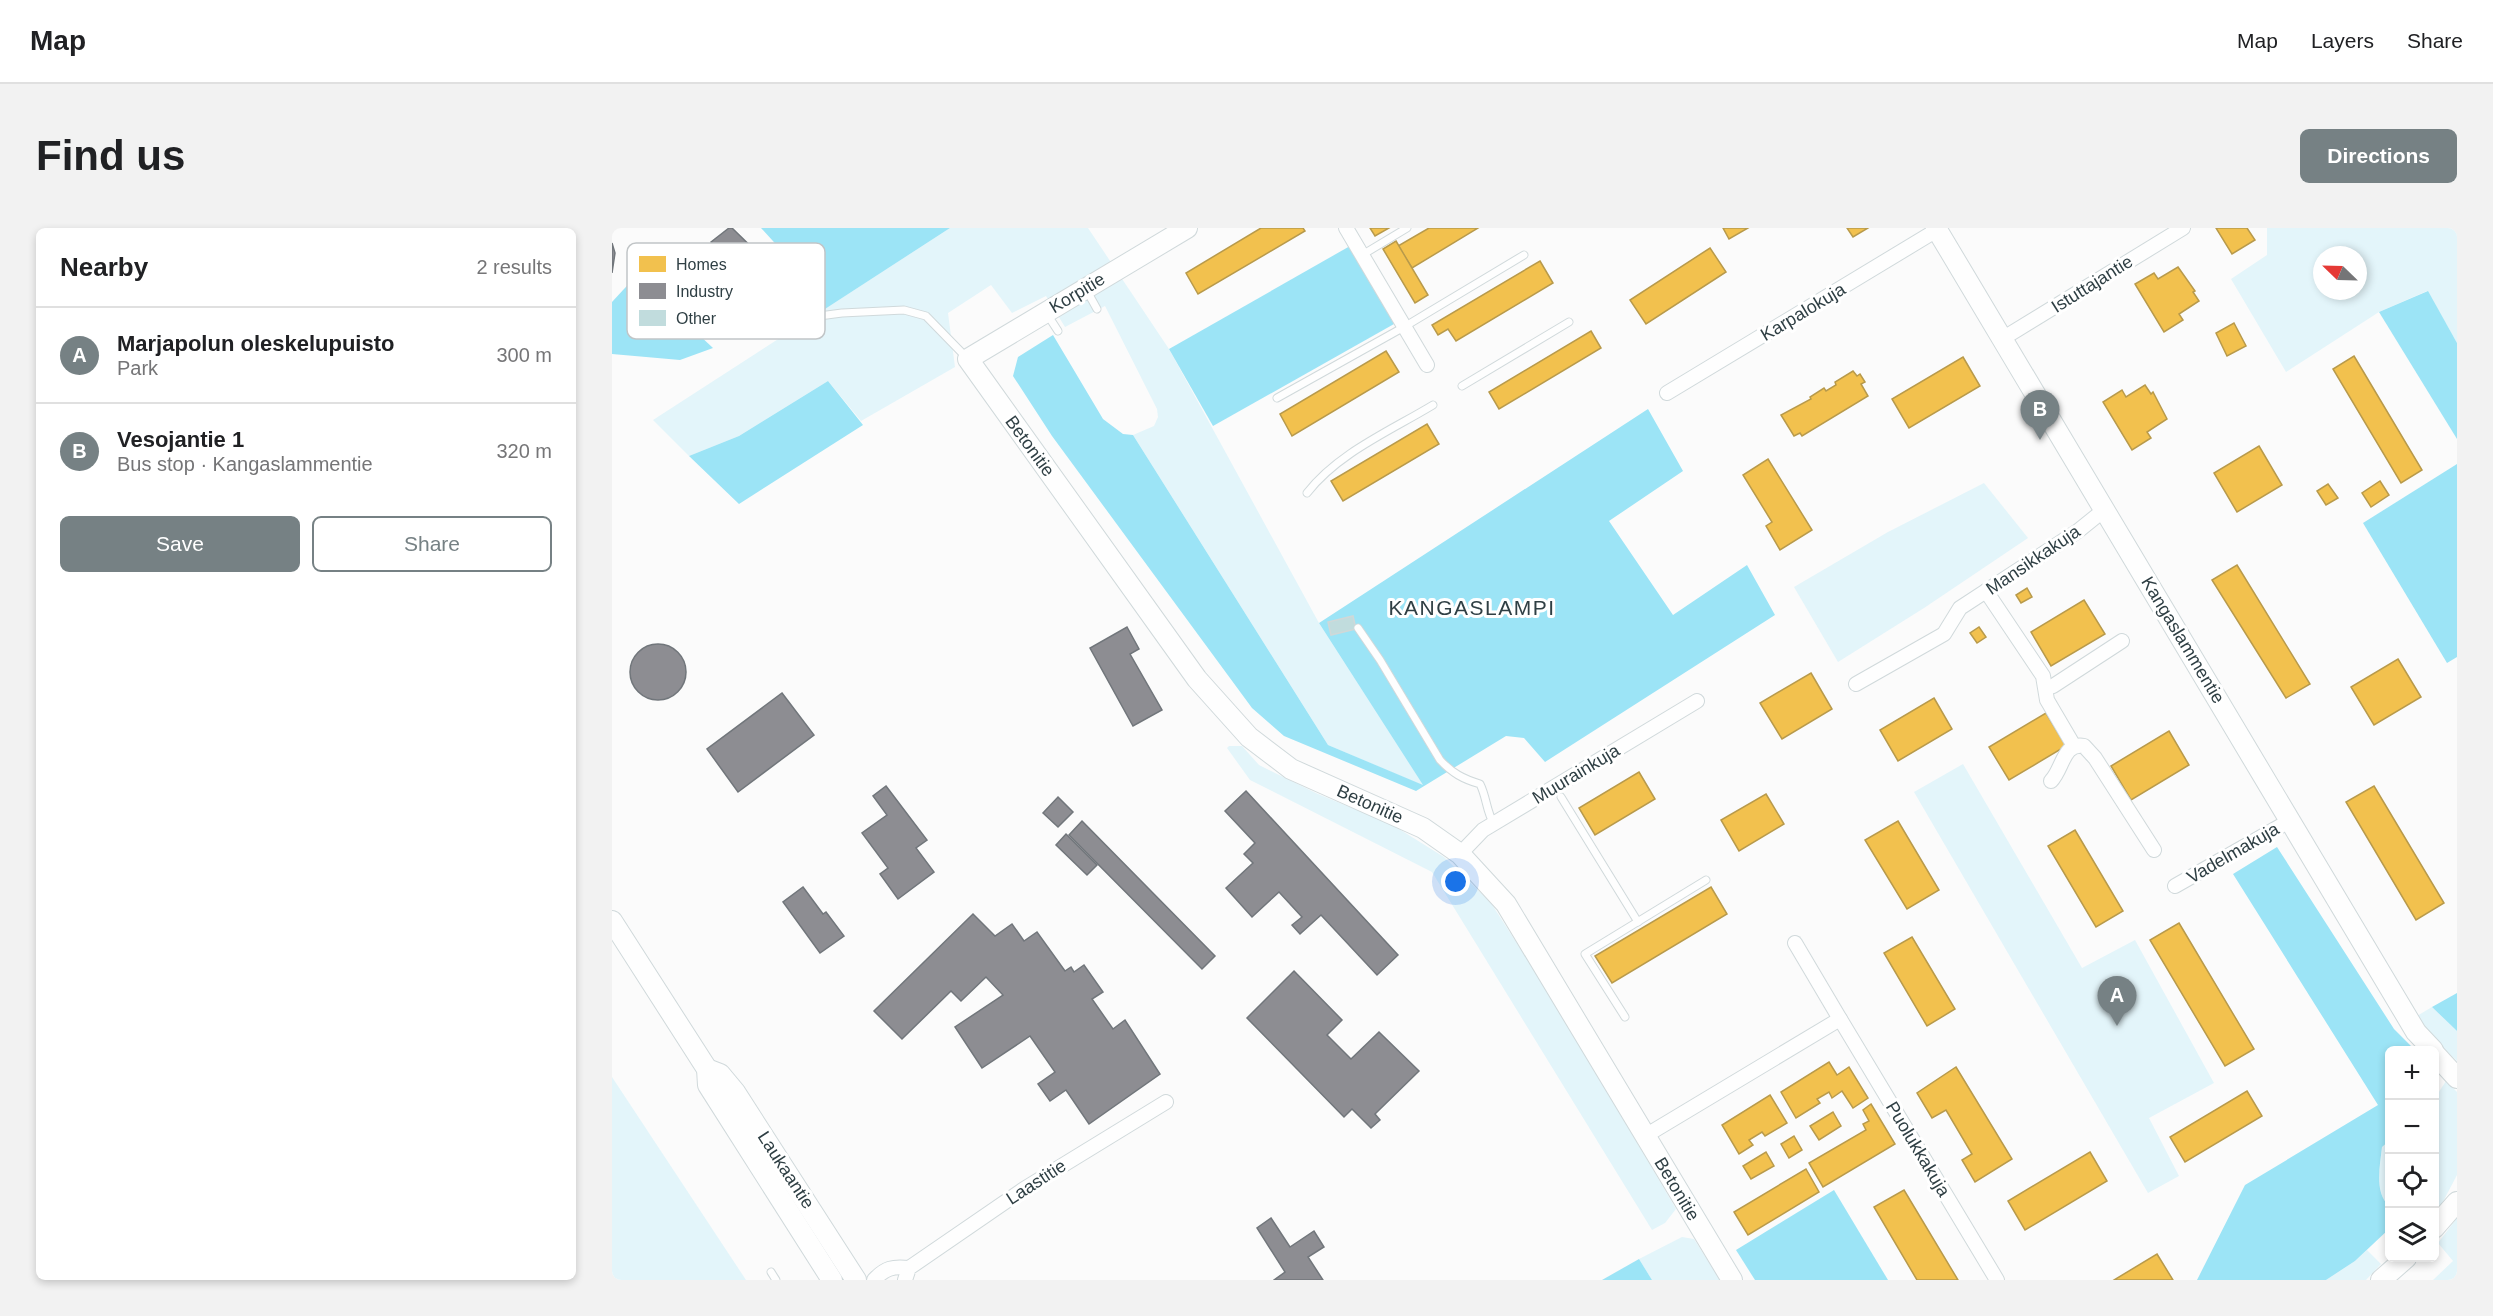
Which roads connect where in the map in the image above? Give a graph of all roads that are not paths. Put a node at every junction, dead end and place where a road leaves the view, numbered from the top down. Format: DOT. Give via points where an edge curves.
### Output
graph roads {
  1 [pos="1187,228"];
  2 [pos="1346,228"];
  3 [pos="1407,228"];
  4 [pos="2183,228"];
  5 [pos="1937,229"];
  6 [pos="1362,255"];
  7 [pos="1524,255"];
  8 [pos="1086,288"];
  9 [pos="1097,309"];
  10 [pos="1046,312"];
  11 [pos="825,315"];
  12 [pos="1569,322"];
  13 [pos="1404,327"];
  14 [pos="1058,331"];
  15 [pos="2002,339"];
  16 [pos="968,359"];
  17 [pos="1427,365"];
  18 [pos="1462,386"];
  19 [pos="1667,393"];
  20 [pos="1277,398"];
  21 [pos="1433,405"];
  22 [pos="1307,493"];
  23 [pos="2104,510"];
  24 [pos="1986,591"];
  25 [pos="1358,628"];
  26 [pos="2122,641"];
  27 [pos="1856,684"];
  28 [pos="2046,688"];
  29 [pos="1697,701"];
  30 [pos="2074,746"];
  31 [pos="2051,781"];
  32 [pos="1561,797"];
  33 [pos="2291,820"];
  34 [pos="1494,824"];
  35 [pos="2154,850"];
  36 [pos="1460,854"];
  37 [pos="1706,880"];
  38 [pos="2175,886"];
  39 [pos="612,921"];
  40 [pos="1638,922"];
  41 [pos="1795,943"];
  42 [pos="1625,1017"];
  43 [pos="1840,1019"];
  44 [pos="2441,1058"];
  45 [pos="707,1069"];
  46 [pos="2457,1078"];
  47 [pos="1166,1102"];
  48 [pos="1645,1136"];
  49 [pos="2457,1192"];
  50 [pos="2453,1206"];
  51 [pos="2439,1222"];
  52 [pos="2401,1262"];
  53 [pos="771,1272"];
  54 [pos="907,1274"];
  55 [pos="776,1280"];
  56 [pos="832,1280"];
  57 [pos="856,1280"];
  58 [pos="874,1280"];
  59 [pos="1732,1280"];
  60 [pos="1996,1280"];
  61 [pos="2381,1280"];
  1 -- 8 [label="street, Korpitie"];
  2 -- 6 [label="street"];
  3 -- 6 [label="lane"];
  4 -- 15 [label="street, Istuttajantie"];
  5 -- 15 [label="street, Kangaslammentie"];
  5 -- 19 [label="street, Karpalokuja"];
  6 -- 13 [label="street"];
  7 -- 13 [label="lane"];
  8 -- 9 [label="lane"];
  8 -- 10 [label="street, Korpitie"];
  10 -- 14 [label="lane"];
  10 -- 16 [label="street, Korpitie"];
  11 -- 16 [label="lane" via="904,310 926,316"];
  12 -- 18 [label="lane"];
  13 -- 17 [label="street"];
  13 -- 20 [label="lane"];
  15 -- 23 [label="street, Kangaslammentie"];
  16 -- 36 [label="street, Betonitie" via="1197,679 1249,737 1291,770 1423,828"];
  21 -- 22 [label="lane" via="1341,460 1323,473"];
  23 -- 24 [label="street, Mansikkakuja"];
  23 -- 33 [label="street, Kangaslammentie"];
  24 -- 27 [label="street, Mansikkakuja" via="1960,608 1944,634"];
  24 -- 28 [label="street" via="2043,676"];
  25 -- 34 [label="lane" via="1440,760 1463,779 1480,784"];
  26 -- 28 [label="street"];
  28 -- 30 [label="street" via="2047,700"];
  29 -- 34 [label="street, Muurainkuja"];
  30 -- 31 [label="street"];
  30 -- 35 [label="street" via="2090,750"];
  32 -- 40 [label="lane"];
  33 -- 38 [label="street, Vadelmakuja"];
  33 -- 44 [label="street, Kangaslammentie" via="2416,1032"];
  34 -- 36 [label="street, Muurainkuja"];
  36 -- 48 [label="street, Betonitie" via="1506,904"];
  37 -- 40 [label="lane"];
  39 -- 45 [label="street, Laukaantie"];
  40 -- 42 [label="lane" via="1585,954"];
  41 -- 43 [label="street, Puolukkakuja"];
  43 -- 48 [label="street"];
  43 -- 60 [label="street, Puolukkakuja"];
  44 -- 46 [label="street, Kangaslammentie"];
  45 -- 56 [label="street, Laukaantie" via="708,1085"];
  45 -- 57 [label="street, Laukaantie" via="720,1074 735,1092"];
  47 -- 54 [label="street, Laastitie" via="1024,1189"];
  48 -- 59 [label="street, Betonitie"];
  49 -- 50 [label="street"];
  50 -- 51 [label="street"];
  52 -- 61 [label="street"];
  53 -- 55 [label="lane"];
  54 -- 58 [label="street, Laastitie" via="894,1266"];
}
